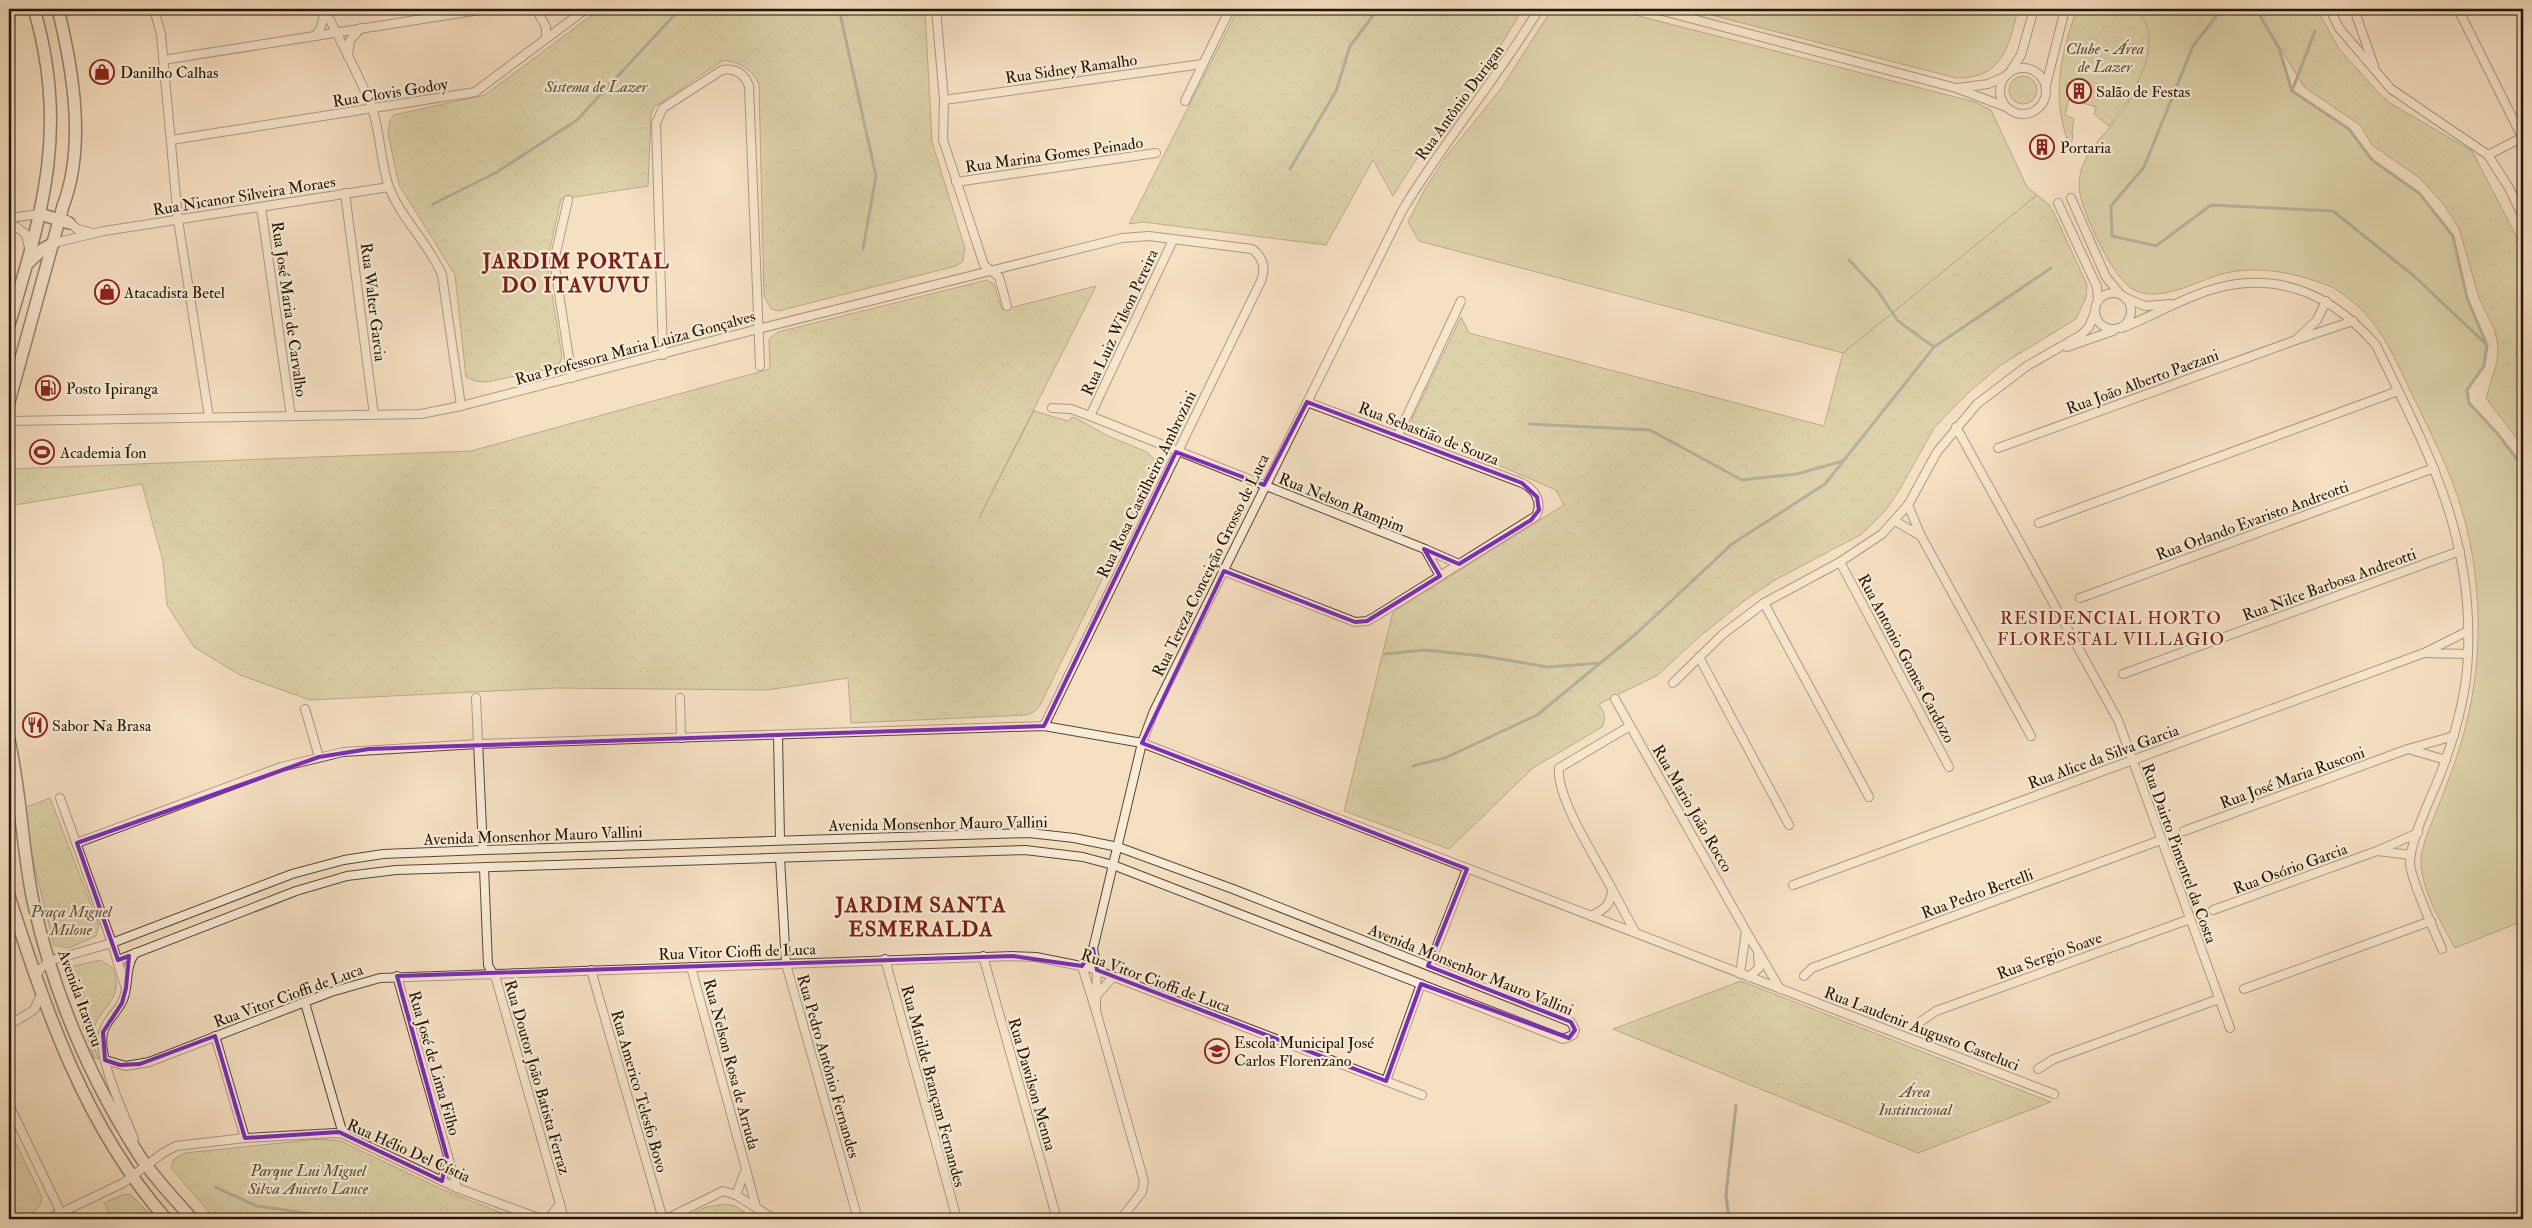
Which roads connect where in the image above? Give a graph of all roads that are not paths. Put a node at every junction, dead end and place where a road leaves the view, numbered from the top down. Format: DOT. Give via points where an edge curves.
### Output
graph roads {
  1 [pos="34,9"];
  2 [pos="154,9"];
  3 [pos="486,9"];
  4 [pos="536,9"];
  5 [pos="586,9"];
  6 [pos="936,9"];
  7 [pos="1230,9"];
  8 [pos="1539,9"];
  9 [pos="1655,9"];
  10 [pos="2034,9"];
  11 [pos="2066,9"];
  12 [pos="2330,9"];
  13 [pos="2354,9"];
  14 [pos="2458,9"];
  15 [pos="58,10"];
  16 [pos="325,10"];
  17 [pos="361,28"];
  18 [pos="336,32"];
  19 [pos="313,36"];
  20 [pos="546,39"];
  21 [pos="348,58"];
  22 [pos="164,60"];
  23 [pos="1202,64"];
  24 [pos="2376,70"];
  25 [pos="2006,75"];
  26 [pos="2046,85"];
  27 [pos="1956,88"];
  28 [pos="944,100"];
  29 [pos="1185,100"];
  30 [pos="2006,107"];
  31 [pos="372,108"];
  32 [pos="2522,137"];
  33 [pos="171,140"];
  34 [pos="1156,153"];
  35 [pos="2488,155"];
  36 [pos="956,182"];
  37 [pos="389,187"];
  38 [pos="345,193"];
  39 [pos="2071,198"];
  40 [pos="568,200"];
  41 [pos="2058,203"];
  42 [pos="261,207"];
  43 [pos="1402,211"];
  44 [pos="40,214"];
  45 [pos="2523,216"];
  46 [pos="9,218"];
  47 [pos="178,220"];
  48 [pos="9,222"];
  49 [pos="64,222"];
  50 [pos="104,231"];
  51 [pos="1174,240"];
  52 [pos="54,244"];
  53 [pos="30,252"];
  54 [pos="1258,254"];
  55 [pos="26,265"];
  56 [pos="990,270"];
  57 [pos="2124,296"];
  58 [pos="2189,299"];
  59 [pos="1461,301"];
  60 [pos="2098,301"];
  61 [pos="2326,301"];
  62 [pos="1007,306"];
  63 [pos="2094,312"];
  64 [pos="2353,321"];
  65 [pos="9,325"];
  66 [pos="758,329"];
  67 [pos="2119,329"];
  68 [pos="2296,340"];
  69 [pos="2054,352"];
  70 [pos="663,355"];
  71 [pos="760,366"];
  72 [pos="572,378"];
  73 [pos="2398,391"];
  74 [pos="9,402"];
  75 [pos="1307,402"];
  76 [pos="461,406"];
  77 [pos="1052,408"];
  78 [pos="374,415"];
  79 [pos="291,416"];
  80 [pos="1090,416"];
  81 [pos="209,417"];
  82 [pos="9,421"];
  83 [pos="1956,427"];
  84 [pos="1398,435"];
  85 [pos="1998,448"];
  86 [pos="1176,452"];
  87 [pos="2434,468"];
  88 [pos="1264,485"];
  89 [pos="1908,505"];
  90 [pos="1896,521"];
  91 [pos="2039,523"];
  92 [pos="1921,536"];
  93 [pos="1425,550"];
  94 [pos="2460,551"];
  95 [pos="1840,562"];
  96 [pos="1459,564"];
  97 [pos="1224,571"];
  98 [pos="1440,576"];
  99 [pos="2080,598"];
  100 [pos="1764,603"];
  101 [pos="2468,631"];
  102 [pos="2424,653"];
  103 [pos="2468,654"];
  104 [pos="1699,657"];
  105 [pos="2123,674"];
  106 [pos="1673,683"];
  107 [pos="476,698"];
  108 [pos="680,698"];
  109 [pos="1615,699"];
  110 [pos="305,709"];
  111 [pos="1044,726"];
  112 [pos="1630,726"];
  113 [pos="778,735"];
  114 [pos="2031,736"];
  115 [pos="2454,736"];
  116 [pos="681,738"];
  117 [pos="1142,743"];
  118 [pos="10,744"];
  119 [pos="478,744"];
  120 [pos="2408,749"];
  121 [pos="318,757"];
  122 [pos="2446,760"];
  123 [pos="2132,761"];
  124 [pos="9,762"];
  125 [pos="1949,767"];
  126 [pos="1869,796"];
  127 [pos="60,798"];
  128 [pos="1789,825"];
  129 [pos="2184,831"];
  130 [pos="2418,833"];
  131 [pos="780,840"];
  132 [pos="2161,840"];
  133 [pos="77,843"];
  134 [pos="1118,847"];
  135 [pos="483,850"];
  136 [pos="2377,851"];
  137 [pos="2411,855"];
  138 [pos="780,858"];
  139 [pos="1113,865"];
  140 [pos="484,868"];
  141 [pos="1467,869"];
  142 [pos="1792,885"];
  143 [pos="1612,889"];
  144 [pos="9,896"];
  145 [pos="1610,904"];
  146 [pos="2213,910"];
  147 [pos="1591,916"];
  148 [pos="2190,918"];
  149 [pos="2430,921"];
  150 [pos="1607,922"];
  151 [pos="1746,931"];
  152 [pos="1635,932"];
  153 [pos="112,943"];
  154 [pos="1093,949"];
  155 [pos="2442,949"];
  156 [pos="1756,950"];
  157 [pos="135,953"];
  158 [pos="983,956"];
  159 [pos="885,959"];
  160 [pos="118,960"];
  161 [pos="49,961"];
  162 [pos="786,964"];
  163 [pos="691,966"];
  164 [pos="1082,966"];
  165 [pos="1429,966"];
  166 [pos="591,970"];
  167 [pos="1096,970"];
  168 [pos="492,973"];
  169 [pos="1740,974"];
  170 [pos="397,976"];
  171 [pos="1804,976"];
  172 [pos="1113,977"];
  173 [pos="1749,977"];
  174 [pos="36,978"];
  175 [pos="1421,984"];
  176 [pos="126,988"];
  177 [pos="1780,989"];
  178 [pos="2244,989"];
  179 [pos="41,994"];
  180 [pos="1096,996"];
  181 [pos="2219,999"];
  182 [pos="305,1003"];
  183 [pos="1096,1012"];
  184 [pos="1920,1022"];
  185 [pos="9,1025"];
  186 [pos="2230,1028"];
  187 [pos="215,1036"];
  188 [pos="105,1060"];
  189 [pos="2038,1069"];
  190 [pos="1386,1081"];
  191 [pos="2054,1094"];
  192 [pos="1422,1095"];
  193 [pos="9,1105"];
  194 [pos="339,1134"];
  195 [pos="245,1138"];
  196 [pos="448,1157"];
  197 [pos="143,1160"];
  198 [pos="746,1169"];
  199 [pos="132,1175"];
  200 [pos="442,1181"];
  201 [pos="457,1188"];
  202 [pos="736,1195"];
  203 [pos="560,1204"];
  204 [pos="756,1207"];
  205 [pos="62,1216"];
  206 [pos="48,1219"];
  207 [pos="166,1219"];
  208 [pos="192,1219"];
  209 [pos="541,1219"];
  210 [pos="548,1219"];
  211 [pos="564,1219"];
  212 [pos="664,1219"];
  213 [pos="774,1219"];
  214 [pos="858,1219"];
  215 [pos="957,1219"];
  216 [pos="1056,1219"];
  217 [pos="1121,1219"];
  1 -- 44 [label="main road" via="49,75 50,101 51,145"];
  2 -- 22 [label="street"];
  3 -- 17 [label="street"];
  4 -- 20 [label="street" via="546,28"];
  5 -- 20 [label="street, Rua Clovis Godoy"];
  6 -- 28 [label="street"];
  7 -- 23 [label="street"];
  8 -- 43 [label="street, Rua Antônio Durigan" via="1500,71 1430,164"];
  9 -- 27 [label="street"];
  10 -- 25 [label="street" via="2021,55"];
  11 -- 26 [label="street"];
  12 -- 24 [label="street" via="2339,28"];
  13 -- 24 [label="street"];
  14 -- 32 [label="street"];
  15 -- 49 [label="main road" via="74,97 74,153 71,186 63,206"];
  16 -- 18 [label="street"];
  16 -- 19 [label="street" via="320,30"];
  17 -- 18 [label="street"];
  17 -- 21 [label="street" via="350,40"];
  18 -- 19 [label="street"];
  18 -- 21 [label="street"];
  19 -- 22 [label="street"];
  20 -- 31 [label="street, Rua Clovis Godoy" via="475,92"];
  21 -- 31 [label="street"];
  22 -- 33 [label="street"];
  23 -- 28 [label="street, Rua Sidney Ramalho"];
  23 -- 29 [label="street"];
  24 -- 35 [label="street" via="2402,98"];
  25 -- 26 [label="street" via="2020,67 2031,69 2041,75"];
  25 -- 27 [label="street" via="1988,84"];
  25 -- 30 [label="street" via="2000,90"];
  26 -- 30 [label="street" via="2044,101 2034,112 2018,114"];
  27 -- 30 [label="street"];
  28 -- 36 [label="street" via="943,140"];
  31 -- 33 [label="street, Rua Clovis Godoy"];
  31 -- 37 [label="street"];
  32 -- 35 [label="street"];
  33 -- 47 [label="street"];
  34 -- 36 [label="street, Rua Marina Gomes Peinado"];
  35 -- 45 [label="street"];
  36 -- 56 [label="street" via="984,265"];
  37 -- 38 [label="street, Rua Nicanor Silveira Moraes"];
  37 -- 76 [label="street" via="442,275"];
  38 -- 42 [label="street, Rua Nicanor Silveira Moraes"];
  38 -- 78 [label="street, Rua Walter Garcia"];
  39 -- 57 [label="street" via="2106,277 2114,290"];
  40 -- 72 [label="street" via="554,261"];
  41 -- 60 [label="street" via="2097,287"];
  42 -- 47 [label="street, Rua Nicanor Silveira Moraes"];
  42 -- 79 [label="street, Rua José Maria de Carvalho"];
  43 -- 75 [label="street, Rua Tereza Conceição Grosso de Luca"];
  44 -- 46 [label="street"];
  44 -- 49 [label="main road"];
  44 -- 53 [label="main road"];
  47 -- 50 [label="street, Rua Nicanor Silveira Moraes"];
  47 -- 81 [label="street"];
  48 -- 53 [label="street" via="26,234"];
  49 -- 50 [label="street, Rua Nicanor Silveira Moraes" via="86,232"];
  49 -- 52 [label="main road"];
  50 -- 52 [label="street, Rua Nicanor Silveira Moraes"];
  51 -- 54 [label="street, Rua Professora Maria Luiza Gonçalves" via="1243,247"];
  51 -- 56 [label="street, Rua Professora Maria Luiza Gonçalves" via="1136,236"];
  51 -- 80 [label="street, Rua Luiz Wilson Pereira"];
  52 -- 55 [label="main road" via="43,249"];
  52 -- 74 [label="main road"];
  53 -- 55 [label="main road"];
  54 -- 86 [label="street, Rua Rosa Castilheiro Ambrozini" via="1264,270 1262,281"];
  55 -- 65 [label="main road"];
  56 -- 62 [label="street" via="999,277"];
  56 -- 66 [label="street, Rua Professora Maria Luiza Gonçalves"];
  57 -- 58 [label="street" via="2138,304 2152,306"];
  57 -- 60 [label="street" via="2106,294"];
  57 -- 67 [label="street" via="2131,306 2131,316"];
  58 -- 61 [label="street" via="2216,288 2259,283 2302,290"];
  58 -- 67 [label="street"];
  59 -- 84 [label="street"];
  60 -- 63 [label="street"];
  61 -- 64 [label="street"];
  61 -- 68 [label="street, Rua João Alberto Paezani" via="2317,320"];
  63 -- 67 [label="street" via="2102,326"];
  63 -- 69 [label="street" via="2086,331"];
  64 -- 68 [label="street, Rua João Alberto Paezani"];
  64 -- 73 [label="street" via="2376,345"];
  66 -- 70 [label="street, Rua Professora Maria Luiza Gonçalves"];
  66 -- 70 [label="street" via="749,86 742,74 729,69 722,70 663,108 656,123"];
  66 -- 71 [label="street"];
  67 -- 69 [label="street"];
  68 -- 85 [label="street, Rua João Alberto Paezani"];
  69 -- 83 [label="street" via="2012,376 1977,404"];
  70 -- 72 [label="street, Rua Professora Maria Luiza Gonçalves"];
  72 -- 76 [label="street, Rua Professora Maria Luiza Gonçalves"];
  73 -- 87 [label="street"];
  73 -- 91 [label="street"];
  75 -- 84 [label="street, Rua Sebastião de Souza"];
  75 -- 88 [label="street, Rua Tereza Conceição Grosso de Luca"];
  76 -- 78 [label="street, Rua Professora Maria Luiza Gonçalves" via="421,414"];
  77 -- 80 [label="street, Rua Nelson Rampim" via="1071,409"];
  78 -- 79 [label="street, Rua Professora Maria Luiza Gonçalves"];
  79 -- 81 [label="street, Rua Professora Maria Luiza Gonçalves"];
  80 -- 86 [label="street, Rua Nelson Rampim"];
  81 -- 82 [label="street, Rua Professora Maria Luiza Gonçalves"];
  83 -- 89 [label="street" via="1937,452"];
  83 -- 123 [label="street, Rua Dairto Pimentel da Costa" via="2118,720"];
  84 -- 96 [label="street, Rua Sebastião de Souza" via="1529,486 1537,497 1539,510 1532,520"];
  86 -- 88 [label="street, Rua Nelson Rampim"];
  86 -- 111 [label="street, Rua Rosa Castilheiro Ambrozini"];
  87 -- 94 [label="street"];
  87 -- 99 [label="street, Rua Orlando Evaristo Andreotti"];
  88 -- 93 [label="street, Rua Nelson Rampim"];
  88 -- 97 [label="street, Rua Tereza Conceição Grosso de Luca"];
  89 -- 90 [label="street"];
  89 -- 92 [label="street"];
  90 -- 92 [label="street"];
  90 -- 95 [label="street" via="1869,544"];
  92 -- 114 [label="street"];
  93 -- 96 [label="street, Rua Nelson Rampim"];
  93 -- 98 [label="street"];
  94 -- 101 [label="street" via="2465,574"];
  94 -- 105 [label="street, Rua Nilce Barbosa Andreotti"];
  95 -- 100 [label="street"];
  95 -- 125 [label="street, Rua Antonio Gomes Cardozo"];
  96 -- 98 [label="street"];
  97 -- 98 [label="street" via="1355,622 1376,616"];
  97 -- 117 [label="street, Rua Tereza Conceição Grosso de Luca" via="1154,711"];
  100 -- 104 [label="street"];
  100 -- 126 [label="street"];
  101 -- 102 [label="street, Rua Alice da Silva Garcia"];
  101 -- 103 [label="street"];
  102 -- 103 [label="street, Rua Alice da Silva Garcia"];
  102 -- 123 [label="street, Rua Alice da Silva Garcia"];
  103 -- 115 [label="street" via="2464,694"];
  104 -- 106 [label="street"];
  104 -- 128 [label="street"];
  107 -- 119 [label="street"];
  108 -- 116 [label="street"];
  109 -- 112 [label="street, Rua Mario João Rocco"];
  110 -- 121 [label="street"];
  111 -- 113 [label="street, Rua Laudenir Augusto Casteluci"];
  111 -- 117 [label="street, Rua Laudenir Augusto Casteluci"];
  112 -- 143 [label="street" via="1559,768 1558,778 1564,796"];
  112 -- 151 [label="street, Rua Mario João Rocco"];
  113 -- 116 [label="street, Rua Laudenir Augusto Casteluci"];
  113 -- 131 [label="street"];
  115 -- 120 [label="street, Rua José Maria Rusconi"];
  115 -- 122 [label="street"];
  116 -- 119 [label="street, Rua Laudenir Augusto Casteluci"];
  117 -- 134 [label="street, Rua Tereza Conceição Grosso de Luca"];
  117 -- 141 [label="street, Rua Laudenir Augusto Casteluci"];
  118 -- 124 [label="main road"];
  118 -- 161 [label="main road, Avenida Itavuvu" via="33,901"];
  119 -- 121 [label="street, Rua Laudenir Augusto Casteluci" via="369,749"];
  119 -- 135 [label="street"];
  120 -- 122 [label="street"];
  120 -- 129 [label="street, Rua José Maria Rusconi"];
  121 -- 133 [label="street, Rua Laudenir Augusto Casteluci"];
  122 -- 130 [label="street"];
  123 -- 132 [label="street, Rua Dairto Pimentel da Costa"];
  123 -- 142 [label="street, Rua Alice da Silva Garcia"];
  127 -- 133 [label="street"];
  130 -- 136 [label="street, Rua Osório Garcia"];
  130 -- 137 [label="street"];
  131 -- 134 [label="street, Avenida Monsenhor Mauro Vallini" via="1029,833"];
  131 -- 135 [label="street, Avenida Monsenhor Mauro Vallini"];
  132 -- 148 [label="street, Rua Dairto Pimentel da Costa"];
  132 -- 171 [label="street, Rua Pedro Bertelli" via="1812,968"];
  133 -- 153 [label="street"];
  134 -- 139 [label="street, Rua Tereza Conceição Grosso de Luca"];
  134 -- 165 [label="street, Avenida Monsenhor Mauro Vallini"];
  135 -- 153 [label="street, Avenida Monsenhor Mauro Vallini" via="383,854 344,860 292,874"];
  136 -- 137 [label="street, Rua Osório Garcia"];
  136 -- 146 [label="street, Rua Osório Garcia"];
  137 -- 149 [label="street" via="2412,872"];
  138 -- 139 [label="street, Avenida Monsenhor Mauro Vallini" via="1025,850 1083,857"];
  138 -- 140 [label="street, Avenida Monsenhor Mauro Vallini"];
  138 -- 162 [label="street, Rua Pedro Antônio Fernandes"];
  139 -- 154 [label="street, Rua Tereza Conceição Grosso de Luca"];
  139 -- 175 [label="street, Avenida Monsenhor Mauro Vallini"];
  140 -- 157 [label="street, Avenida Monsenhor Mauro Vallini" via="396,870 347,876 296,891"];
  140 -- 168 [label="street, Rua Doutor João Batista Ferraz" via="488,965"];
  141 -- 147 [label="street, Rua Laudenir Augusto Casteluci"];
  141 -- 165 [label="street"];
  143 -- 145 [label="street"];
  143 -- 152 [label="street"];
  144 -- 174 [label="main road, Avenida Itavuvu"];
  145 -- 147 [label="street"];
  145 -- 150 [label="street"];
  147 -- 150 [label="street, Rua Laudenir Augusto Casteluci"];
  148 -- 181 [label="street, Rua Dairto Pimentel da Costa"];
  148 -- 184 [label="street, Rua Sergio Soave" via="1936,1011"];
  149 -- 155 [label="street"];
  149 -- 178 [label="street"];
  150 -- 152 [label="street, Rua Laudenir Augusto Casteluci"];
  151 -- 156 [label="street, Rua Mario João Rocco"];
  151 -- 169 [label="street"];
  152 -- 169 [label="street, Rua Laudenir Augusto Casteluci"];
  153 -- 160 [label="street"];
  153 -- 161 [label="street, Avenida Monsenhor Mauro Vallini"];
  154 -- 164 [label="street, Rua Tereza Conceição Grosso de Luca"];
  154 -- 167 [label="street, Rua Tereza Conceição Grosso de Luca"];
  156 -- 173 [label="street" via="1759,968"];
  156 -- 177 [label="street, Rua Mario João Rocco"];
  157 -- 160 [label="street, Avenida Monsenhor Mauro Vallini"];
  157 -- 176 [label="street" via="128,967"];
  158 -- 159 [label="street, Rua Vitor Cioffi de Luca"];
  158 -- 164 [label="street, Rua Vitor Cioffi de Luca" via="1036,957"];
  158 -- 216 [label="street, Rua Dawilson Menna"];
  159 -- 162 [label="street, Rua Vitor Cioffi de Luca"];
  159 -- 215 [label="street, Rua Matilde Brançam Fernandes"];
  160 -- 176 [label="street"];
  161 -- 174 [label="street"];
  161 -- 197 [label="main road, Avenida Itavuvu" via="89,1069"];
  162 -- 163 [label="street, Rua Vitor Cioffi de Luca"];
  162 -- 214 [label="street, Rua Pedro Antônio Fernandes"];
  163 -- 166 [label="street, Rua Vitor Cioffi de Luca"];
  163 -- 198 [label="street, Rua Nelson Rosa de Arruda"];
  164 -- 167 [label="street, Rua Vitor Cioffi de Luca"];
  164 -- 183 [label="street, Rua Tereza Conceição Grosso de Luca"];
  165 -- 175 [label="street, Avenida Monsenhor Mauro Vallini" via="1571,1022 1574,1035 1563,1039"];
  166 -- 168 [label="street, Rua Vitor Cioffi de Luca"];
  166 -- 212 [label="street, Rua Americo Telesfo Bovo"];
  167 -- 172 [label="street, Rua Vitor Cioffi de Luca"];
  167 -- 180 [label="street, Rua Tereza Conceição Grosso de Luca"];
  168 -- 170 [label="street, Rua Vitor Cioffi de Luca"];
  168 -- 203 [label="street, Rua Doutor João Batista Ferraz"];
  169 -- 173 [label="street, Rua Laudenir Augusto Casteluci"];
  170 -- 182 [label="street, Rua Vitor Cioffi de Luca" via="363,981"];
  170 -- 196 [label="street, Rua José de Lima Filho"];
  172 -- 180 [label="street"];
  172 -- 190 [label="street, Rua Vitor Cioffi de Luca"];
  173 -- 177 [label="street, Rua Laudenir Augusto Casteluci"];
  174 -- 179 [label="main road, Avenida Itavuvu"];
  175 -- 190 [label="street"];
  176 -- 188 [label="street" via="122,1002 103,1032"];
  177 -- 191 [label="street, Rua Laudenir Augusto Casteluci"];
  179 -- 185 [label="street" via="34,1010"];
  179 -- 199 [label="main road, Avenida Itavuvu" via="78,1084 108,1140"];
  180 -- 183 [label="street, Rua Tereza Conceição Grosso de Luca"];
  181 -- 186 [label="street, Rua Dairto Pimentel da Costa"];
  181 -- 189 [label="street" via="2054,1059"];
  182 -- 187 [label="street, Rua Vitor Cioffi de Luca"];
  182 -- 194 [label="street" via="339,1116"];
  183 -- 217 [label="street, Rua Tereza Conceição Grosso de Luca" via="1144,1181 1142,1192"];
  187 -- 188 [label="street, Rua Vitor Cioffi de Luca" via="140,1064 120,1066"];
  187 -- 195 [label="street"];
  188 -- 197 [label="street"];
  190 -- 192 [label="street, Rua Vitor Cioffi de Luca"];
  193 -- 205 [label="street"];
  194 -- 195 [label="street, Rua Hélio Del Cístia"];
  194 -- 200 [label="street, Rua Hélio Del Cístia"];
  195 -- 197 [label="street, Rua Hélio Del Cístia" via="176,1146"];
  196 -- 200 [label="street, Rua José de Lima Filho"];
  196 -- 201 [label="street, Rua José de Lima Filho"];
  197 -- 199 [label="street"];
  197 -- 208 [label="main road, Avenida Itavuvu"];
  198 -- 202 [label="street, Rua Nelson Rosa de Arruda"];
  198 -- 204 [label="street, Rua Nelson Rosa de Arruda"];
  199 -- 205 [label="street"];
  199 -- 207 [label="main road, Avenida Itavuvu"];
  200 -- 201 [label="street, Rua Hélio Del Cístia"];
  201 -- 209 [label="street, Rua Hélio Del Cístia"];
  202 -- 204 [label="street"];
  202 -- 212 [label="street" via="723,1191"];
  203 -- 210 [label="street"];
  203 -- 211 [label="street, Rua Doutor João Batista Ferraz"];
  204 -- 213 [label="street"];
  205 -- 206 [label="street"];
}
